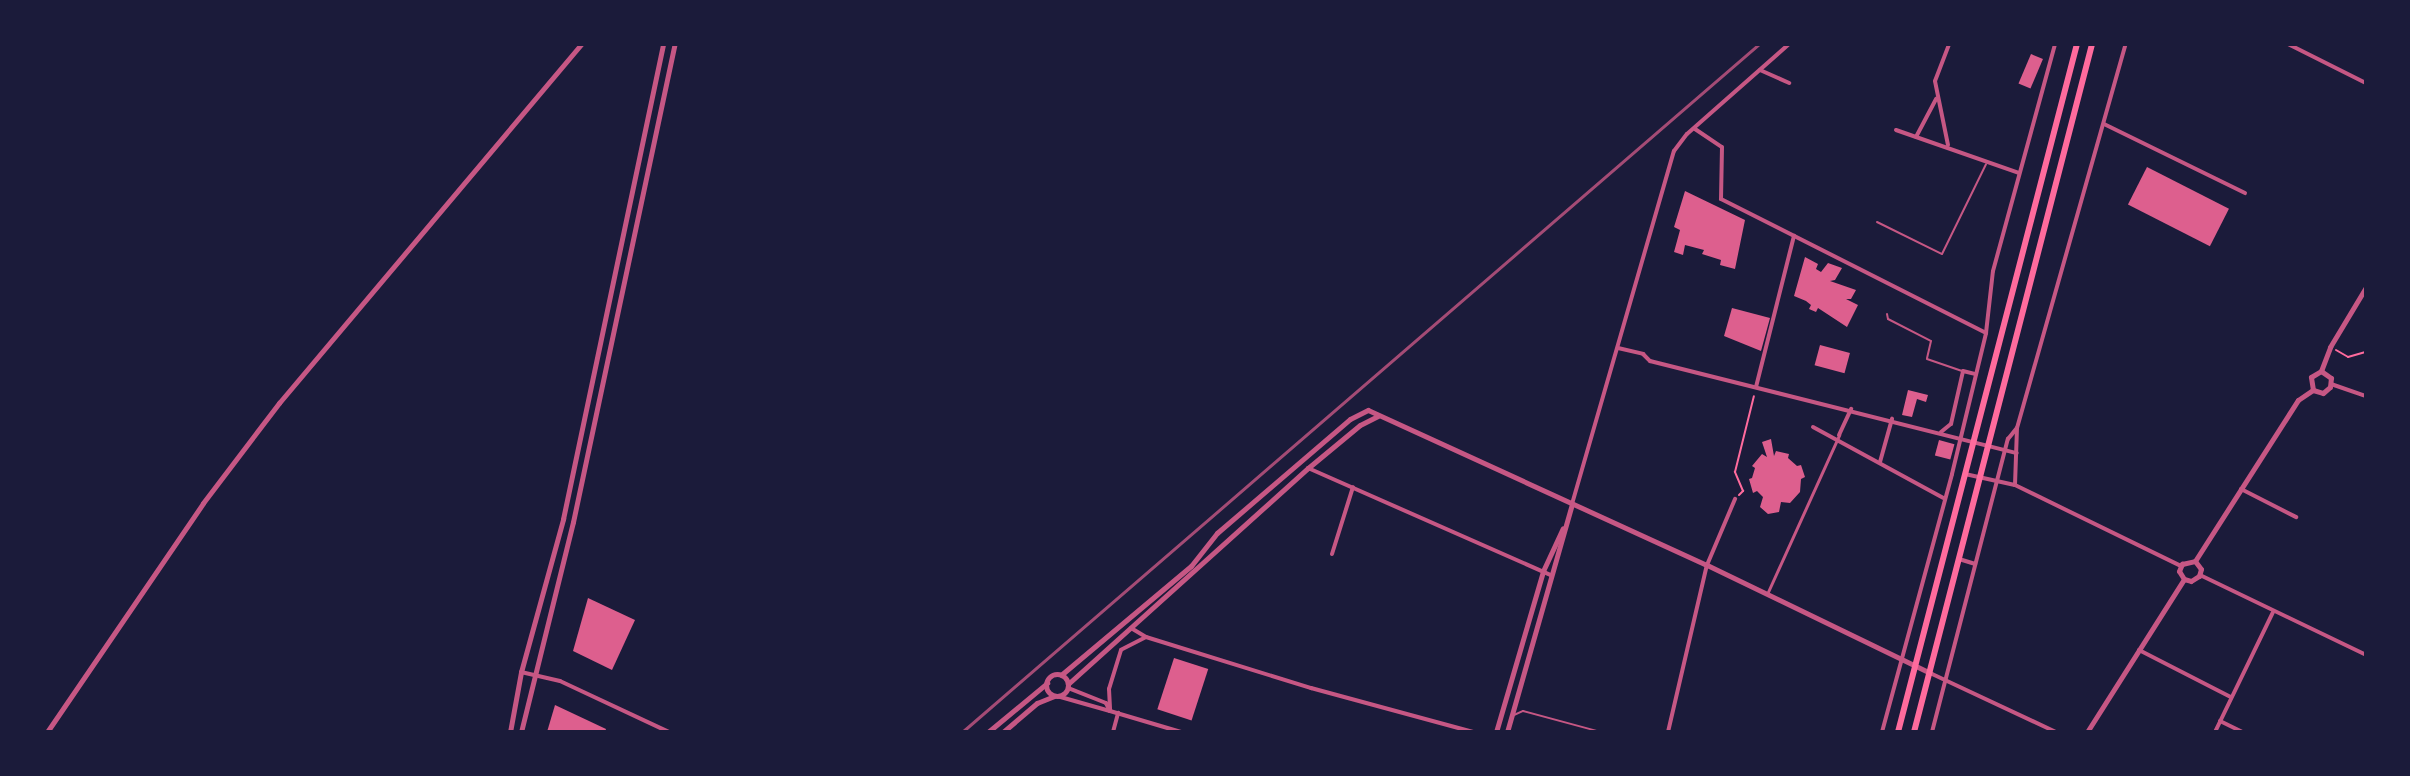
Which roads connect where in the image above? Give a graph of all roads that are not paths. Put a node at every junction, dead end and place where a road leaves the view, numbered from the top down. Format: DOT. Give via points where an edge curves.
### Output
graph roads {
  1 [pos="581,44"];
  2 [pos="663,44"];
  3 [pos="675,44"];
  4 [pos="1789,44"];
  5 [pos="1949,44"];
  6 [pos="2055,44"];
  7 [pos="2077,44"];
  8 [pos="2092,44"];
  9 [pos="2126,44"];
  10 [pos="2288,44"];
  11 [pos="1760,70"];
  12 [pos="1789,83"];
  13 [pos="2366,83"];
  14 [pos="1937,97"];
  15 [pos="2104,124"];
  16 [pos="1694,128"];
  17 [pos="1896,130"];
  18 [pos="1916,137"];
  19 [pos="1948,145"];
  20 [pos="1986,164"];
  21 [pos="2019,173"];
  22 [pos="2245,193"];
  23 [pos="1877,222"];
  24 [pos="1794,236"];
  25 [pos="2366,287"];
  26 [pos="1887,314"];
  27 [pos="1986,333"];
  28 [pos="1618,348"];
  29 [pos="1963,371"];
  30 [pos="2321,371"];
  31 [pos="1975,374"];
  32 [pos="2331,384"];
  33 [pos="1756,387"];
  34 [pos="2313,390"];
  35 [pos="2366,396"];
  36 [pos="1851,409"];
  37 [pos="1379,415"];
  38 [pos="1892,419"];
  39 [pos="1813,427"];
  40 [pos="2017,428"];
  41 [pos="1941,432"];
  42 [pos="1960,437"];
  43 [pos="1838,438"];
  44 [pos="1974,441"];
  45 [pos="1988,445"];
  46 [pos="2005,450"];
  47 [pos="2017,453"];
  48 [pos="1880,462"];
  49 [pos="1308,468"];
  50 [pos="1965,474"];
  51 [pos="1980,478"];
  52 [pos="1996,482"];
  53 [pos="2015,485"];
  54 [pos="1353,487"];
  55 [pos="2240,488"];
  56 [pos="1943,498"];
  57 [pos="1735,499"];
  58 [pos="1572,504"];
  59 [pos="2296,517"];
  60 [pos="1568,520"];
  61 [pos="1332,554"];
  62 [pos="1959,559"];
  63 [pos="2195,561"];
  64 [pos="1975,564"];
  65 [pos="1707,565"];
  66 [pos="2181,566"];
  67 [pos="1543,571"];
  68 [pos="1552,575"];
  69 [pos="2200,575"];
  70 [pos="2184,579"];
  71 [pos="1767,594"];
  72 [pos="2273,611"];
  73 [pos="1128,627"];
  74 [pos="1146,637"];
  75 [pos="2139,650"];
  76 [pos="2366,655"];
  77 [pos="1902,657"];
  78 [pos="1915,666"];
  79 [pos="521,672"];
  80 [pos="1930,673"];
  81 [pos="533,675"];
  82 [pos="1061,675"];
  83 [pos="1945,682"];
  84 [pos="1047,683"];
  85 [pos="1068,686"];
  86 [pos="1056,696"];
  87 [pos="2231,697"];
  88 [pos="1110,711"];
  89 [pos="1118,713"];
  90 [pos="1512,715"];
  91 [pos="2220,721"];
  92 [pos="47,732"];
  93 [pos="510,732"];
  94 [pos="521,732"];
  95 [pos="669,732"];
  96 [pos="988,732"];
  97 [pos="1003,732"];
  98 [pos="1113,732"];
  99 [pos="1181,732"];
  100 [pos="1473,732"];
  101 [pos="1496,732"];
  102 [pos="1507,732"];
  103 [pos="1601,732"];
  104 [pos="1668,732"];
  105 [pos="1882,732"];
  106 [pos="1898,732"];
  107 [pos="1914,732"];
  108 [pos="1932,732"];
  109 [pos="2056,732"];
  110 [pos="2087,732"];
  111 [pos="2215,732"];
  112 [pos="2243,732"];
  1 -- 92 [label="street" via="279,403"];
  2 -- 79 [label="street" via="563,519"];
  3 -- 81 [label="street" via="573,522"];
  4 -- 11 [label="street"];
  5 -- 14 [label="street" via="1937,73"];
  6 -- 21 [label="street"];
  7 -- 44 [label="main road"];
  8 -- 45 [label="main road"];
  9 -- 15 [label="street"];
  10 -- 13 [label="street"];
  11 -- 12 [label="street"];
  11 -- 16 [label="street"];
  14 -- 18 [label="street"];
  14 -- 19 [label="street"];
  15 -- 22 [label="street"];
  15 -- 40 [label="street"];
  16 -- 24 [label="street" via="1722,147 1721,199"];
  16 -- 28 [label="street" via="1669,163"];
  17 -- 18 [label="street"];
  18 -- 19 [label="street"];
  19 -- 20 [label="street"];
  20 -- 21 [label="street"];
  20 -- 23 [label="lane" via="1942,254"];
  21 -- 27 [label="street" via="1993,271"];
  24 -- 27 [label="street"];
  24 -- 33 [label="street"];
  25 -- 30 [label="street"];
  26 -- 29 [label="lane" via="1931,341 1927,359"];
  27 -- 31 [label="street"];
  28 -- 33 [label="street"];
  28 -- 58 [label="street"];
  29 -- 31 [label="street"];
  29 -- 41 [label="street" via="1951,424"];
  30 -- 32 [label="street"];
  30 -- 34 [label="street" via="2311,377"];
  31 -- 42 [label="street"];
  32 -- 34 [label="street" via="2323,393"];
  32 -- 35 [label="street"];
  33 -- 36 [label="street"];
  34 -- 55 [label="street" via="2298,400"];
  36 -- 38 [label="street"];
  36 -- 43 [label="street"];
  37 -- 49 [label="street"];
  37 -- 58 [label="street"];
  37 -- 82 [label="street" via="1368,410 1350,419 1217,533 1191,566"];
  38 -- 41 [label="street"];
  38 -- 48 [label="street"];
  39 -- 43 [label="street"];
  40 -- 46 [label="street"];
  40 -- 47 [label="street"];
  41 -- 42 [label="street"];
  42 -- 44 [label="street"];
  42 -- 56 [label="street"];
  43 -- 48 [label="street"];
  43 -- 71 [label="street"];
  44 -- 45 [label="street"];
  44 -- 50 [label="main road"];
  45 -- 46 [label="street"];
  45 -- 51 [label="main road"];
  46 -- 47 [label="street"];
  46 -- 52 [label="street"];
  47 -- 53 [label="street"];
  48 -- 56 [label="street"];
  49 -- 54 [label="street"];
  49 -- 73 [label="street"];
  50 -- 51 [label="street"];
  50 -- 78 [label="main road"];
  51 -- 52 [label="street"];
  51 -- 62 [label="main road"];
  52 -- 53 [label="street"];
  52 -- 64 [label="street"];
  53 -- 66 [label="street"];
  54 -- 61 [label="street"];
  54 -- 67 [label="street"];
  55 -- 59 [label="street"];
  55 -- 63 [label="street"];
  56 -- 77 [label="street"];
  57 -- 65 [label="street"];
  58 -- 60 [label="street"];
  58 -- 65 [label="street"];
  60 -- 67 [label="street"];
  60 -- 68 [label="street"];
  62 -- 64 [label="street"];
  62 -- 80 [label="main road"];
  63 -- 66 [label="street"];
  63 -- 69 [label="street"];
  64 -- 83 [label="street"];
  65 -- 71 [label="street"];
  65 -- 104 [label="street"];
  66 -- 70 [label="street"];
  67 -- 68 [label="street"];
  67 -- 101 [label="street"];
  68 -- 90 [label="street"];
  69 -- 70 [label="street" via="2194,581"];
  69 -- 72 [label="street"];
  70 -- 75 [label="street"];
  71 -- 77 [label="street"];
  72 -- 76 [label="street"];
  72 -- 87 [label="street"];
  73 -- 74 [label="street"];
  73 -- 85 [label="street"];
  74 -- 88 [label="street" via="1121,650 1109,689"];
  74 -- 100 [label="street"];
  75 -- 87 [label="street"];
  75 -- 110 [label="street"];
  77 -- 78 [label="street"];
  77 -- 105 [label="street"];
  78 -- 80 [label="street"];
  78 -- 106 [label="main road"];
  79 -- 81 [label="street"];
  79 -- 93 [label="street"];
  80 -- 83 [label="street"];
  80 -- 107 [label="main road"];
  81 -- 94 [label="street"];
  81 -- 95 [label="street" via="560,681"];
  82 -- 84 [label="street"];
  82 -- 85 [label="street"];
  83 -- 108 [label="street"];
  83 -- 109 [label="street"];
  84 -- 86 [label="street"];
  84 -- 96 [label="street"];
  85 -- 86 [label="street"];
  85 -- 88 [label="street" via="1106,703"];
  86 -- 88 [label="street"];
  86 -- 97 [label="street" via="1037,703"];
  87 -- 91 [label="street"];
  88 -- 89 [label="street"];
  89 -- 98 [label="street"];
  89 -- 99 [label="street"];
  90 -- 102 [label="street"];
  90 -- 103 [label="lane" via="1523,711"];
  91 -- 111 [label="street"];
  91 -- 112 [label="street"];
}
